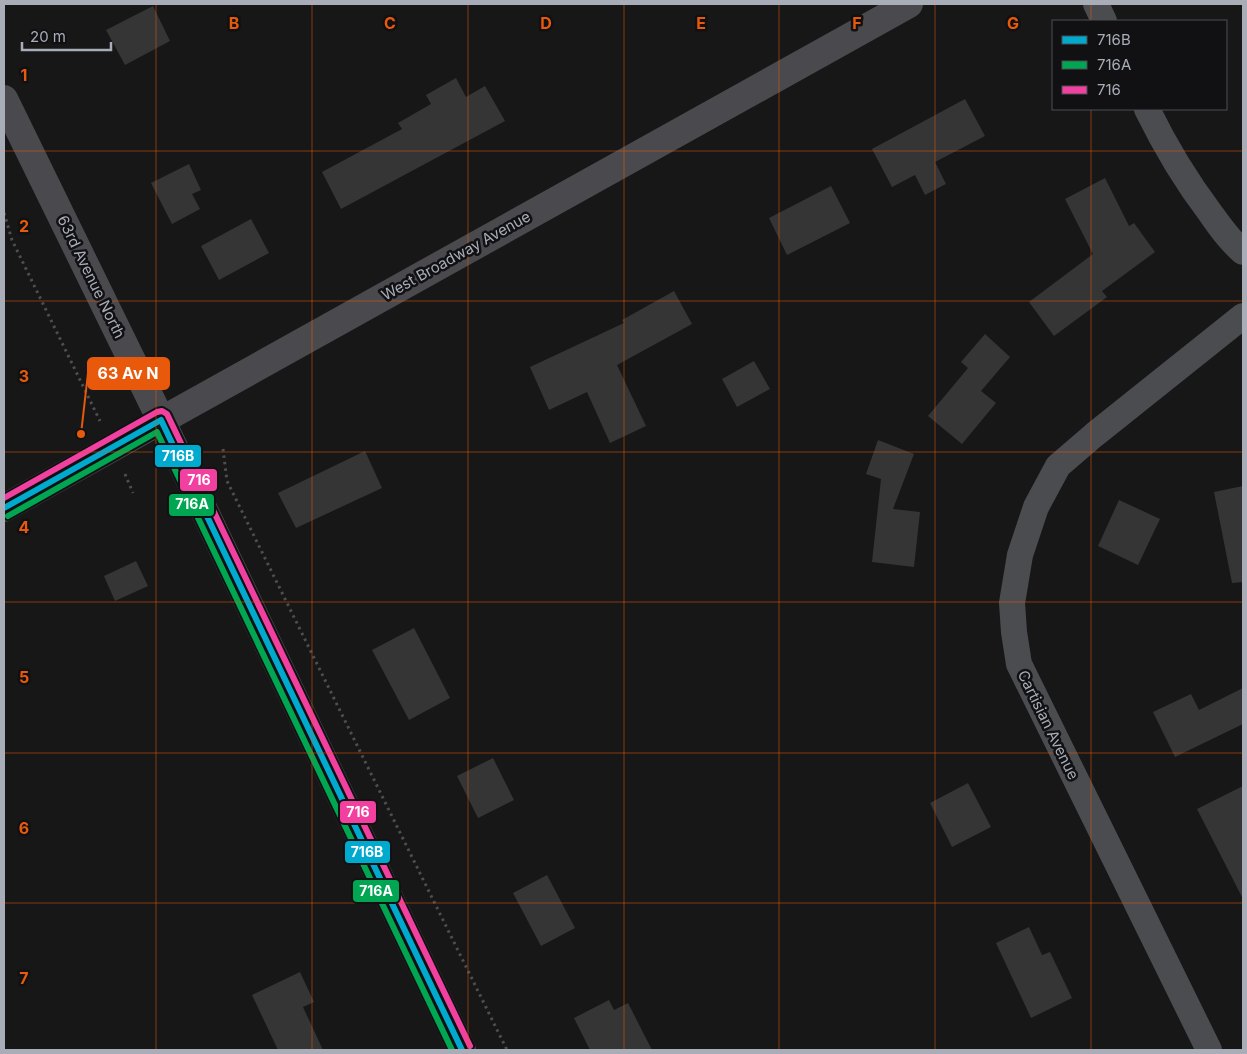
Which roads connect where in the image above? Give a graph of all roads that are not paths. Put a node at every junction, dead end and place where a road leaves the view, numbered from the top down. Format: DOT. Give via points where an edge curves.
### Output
graph roads {
  1 [pos="909,4"];
  2 [pos="1096,4"];
  3 [pos="1104,20"];
  4 [pos="4,98"];
  5 [pos="1147,110"];
  6 [pos="1243,252"];
  7 [pos="1243,316"];
  8 [pos="161,420"];
  9 [pos="4,508"];
  10 [pos="462,1050"];
  11 [pos="1208,1050"];
  1 -- 8 [label="street, West Broadway Avenue"];
  2 -- 3 [label="street"];
  4 -- 8 [label="street, 63rd Avenue North"];
  5 -- 6 [label="street" via="1188,185 1233,244"];
  7 -- 11 [label="street, Cartisian Avenue" via="1058,466 1036,507 1020,554 1012,603 1019,664"];
  8 -- 9 [label="street, West Broadway Avenue"];
  8 -- 10 [label="street, 63rd Avenue North"];
}
